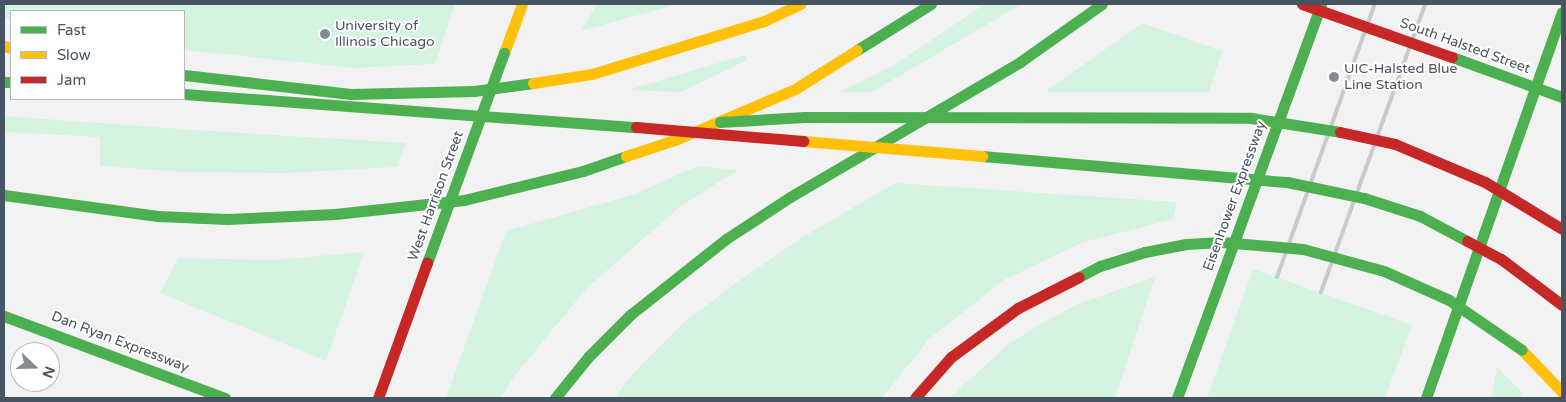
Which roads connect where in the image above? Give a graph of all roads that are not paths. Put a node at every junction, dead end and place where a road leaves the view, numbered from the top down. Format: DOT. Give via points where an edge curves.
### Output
graph roads {
  1 [pos="522,4"];
  2 [pos="800,4"];
  3 [pos="931,4"];
  4 [pos="1102,4"];
  5 [pos="1302,4"];
  6 [pos="1321,4"];
  7 [pos="1562,12"];
  8 [pos="185,75"];
  9 [pos="185,94"];
  10 [pos="1562,97"];
  11 [pos="631,128"];
  12 [pos="4,196"];
  13 [pos="1562,229"];
  14 [pos="1562,304"];
  15 [pos="4,316"];
  16 [pos="1562,392"];
  17 [pos="225,398"];
  18 [pos="378,398"];
  19 [pos="555,398"];
  20 [pos="915,398"];
  21 [pos="1177,398"];
  22 [pos="1426,398"];
  1 -- 18 [label="main road, West Harrison Street, bridge"];
  2 -- 8 [label="main road" via="754,24 592,74 474,91 351,94"];
  3 -- 12 [label="main road" via="795,89 675,140 583,171 464,200 335,214 227,219 158,216"];
  4 -- 19 [label="main road" via="1020,62 798,192 726,239 630,315 589,356"];
  5 -- 10 [label="main road, South Halsted Street, bridge"];
  6 -- 21 [label="main road, Eisenhower Expressway"];
  7 -- 22 [label="main road"];
  9 -- 11 [label="main road, bridge" via="501,115"];
  11 -- 13 [label="main road, bridge" via="805,117 1195,117 1306,124 1378,140 1439,162 1485,182"];
  11 -- 14 [label="main road, bridge" via="1104,169 1243,177 1335,191 1394,206 1446,228 1500,259"];
  15 -- 17 [label="main road, Dan Ryan Expressway"];
  16 -- 20 [label="main road, bridge" via="1522,350 1449,300 1376,268 1303,249 1231,243 1186,244 1100,266 997,321 951,358"];
}
